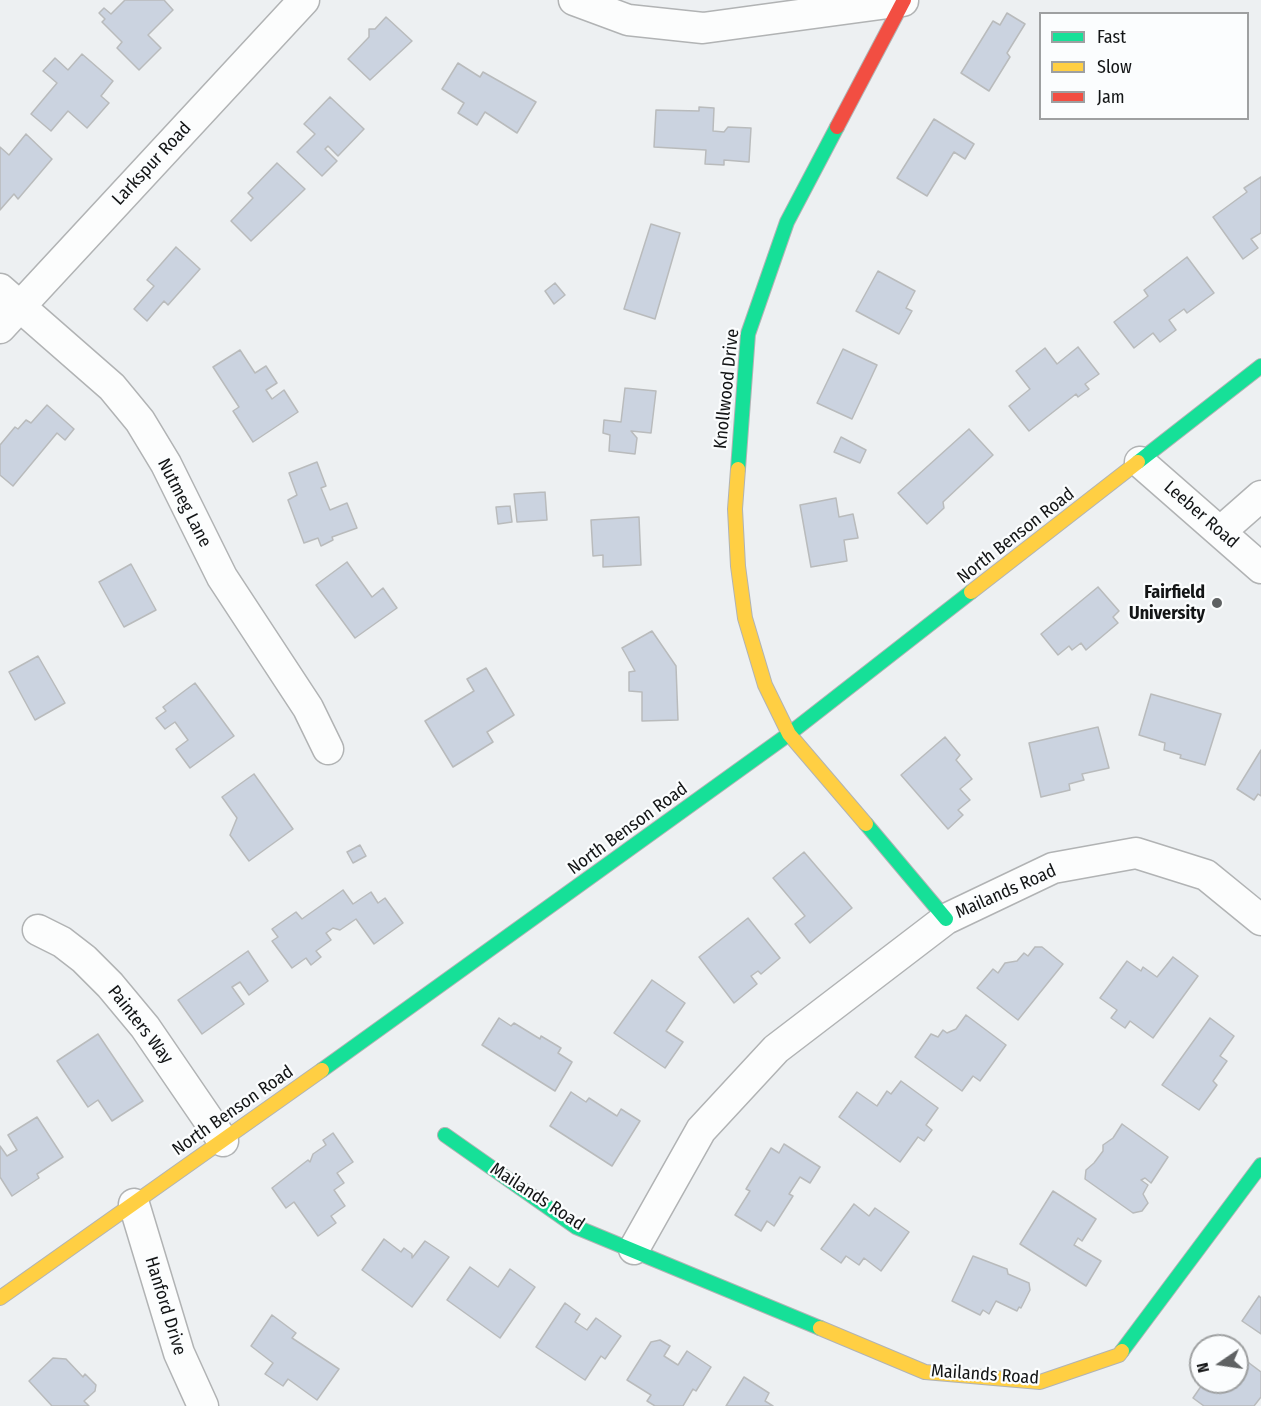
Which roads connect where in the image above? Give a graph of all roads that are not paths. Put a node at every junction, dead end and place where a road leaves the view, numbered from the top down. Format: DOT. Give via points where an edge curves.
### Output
graph roads {
  1 [pos="304,0"];
  2 [pos="574,0"];
  3 [pos="904,0"];
  4 [pos="6,308"];
  5 [pos="1261,366"];
  6 [pos="1140,462"];
  7 [pos="1261,496"];
  8 [pos="1220,532"];
  9 [pos="1261,568"];
  10 [pos="789,734"];
  11 [pos="328,749"];
  12 [pos="946,919"];
  13 [pos="1261,920"];
  14 [pos="38,930"];
  15 [pos="445,1136"];
  16 [pos="223,1140"];
  17 [pos="1261,1165"];
  18 [pos="134,1204"];
  19 [pos="634,1249"];
  20 [pos="0,1298"];
  21 [pos="203,1406"];
  1 -- 4 [label="street, Larkspur Road"];
  2 -- 3 [label="street" via="628,20 703,28"];
  3 -- 10 [label="street, Knollwood Drive" via="788,222 748,334 735,509 738,566 745,618 765,685"];
  4 -- 11 [label="street, Nutmeg Lane" via="112,387 140,422 166,464 222,577 308,708"];
  5 -- 6 [label="street, North Benson Road"];
  6 -- 8 [label="street, Leeber Road"];
  6 -- 10 [label="street, North Benson Road"];
  7 -- 8 [label="street"];
  8 -- 9 [label="street, Leeber Road"];
  10 -- 12 [label="street, Mailands Road"];
  10 -- 16 [label="street, North Benson Road"];
  12 -- 13 [label="street, Mailands Road" via="1053,868 1136,853 1206,875"];
  12 -- 19 [label="street, Mailands Road" via="776,1049 701,1130"];
  14 -- 16 [label="street, Painters Way" via="70,948 110,985 146,1027"];
  15 -- 19 [label="street, Mailands Road" via="576,1227"];
  16 -- 18 [label="street, North Benson Road"];
  17 -- 19 [label="street, Mailands Road" via="1119,1355 1040,1382 925,1372"];
  18 -- 20 [label="street, North Benson Road"];
  18 -- 21 [label="street, Hanford Drive" via="179,1353"];
}
